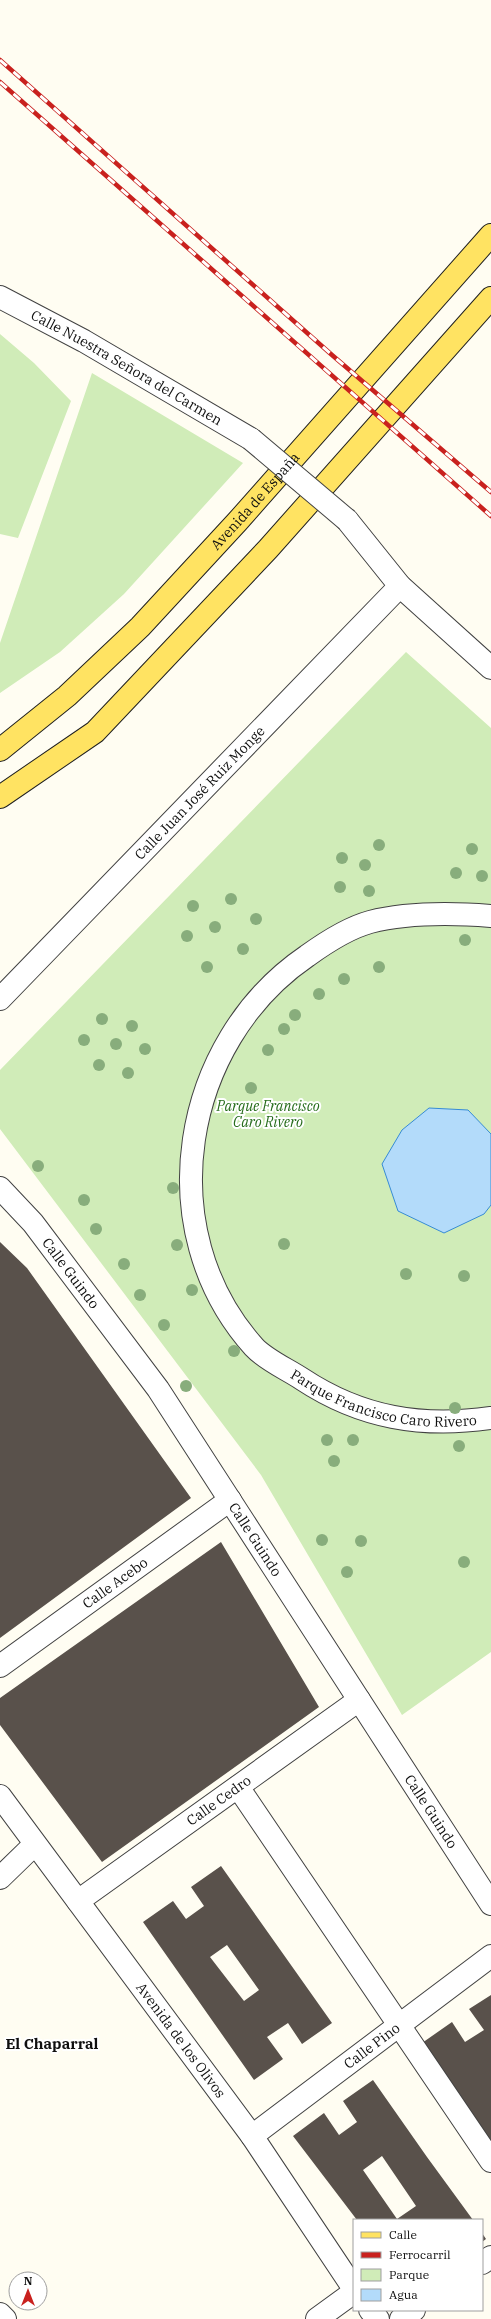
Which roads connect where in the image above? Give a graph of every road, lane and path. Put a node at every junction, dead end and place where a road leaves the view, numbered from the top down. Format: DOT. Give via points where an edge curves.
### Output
graph roads {
  1 [pos="491,235"];
  2 [pos="0,297"];
  3 [pos="491,298"];
  4 [pos="400,586"];
  5 [pos="491,668"];
  6 [pos="0,750"];
  7 [pos="0,797"];
  8 [pos="491,916"];
  9 [pos="0,999"];
  10 [pos="0,1188"];
  11 [pos="491,1418"];
  12 [pos="230,1500"];
  13 [pos="0,1666"];
  14 [pos="358,1700"];
  15 [pos="238,1787"];
  16 [pos="0,1796"];
  17 [pos="34,1845"];
  18 [pos="0,1878"];
  19 [pos="78,1901"];
  20 [pos="491,1904"];
  21 [pos="491,1956"];
  22 [pos="399,2025"];
  23 [pos="252,2136"];
  24 [pos="491,2161"];
  25 [pos="353,2288"];
  26 [pos="353,2291"];
  27 [pos="371,2311"];
  28 [pos="413,2311"];
  29 [pos="0,2314"];
  30 [pos="5,2319"];
  31 [pos="317,2319"];
  32 [pos="378,2319"];
  33 [pos="401,2319"];
  1 -- 6 [label="main road, Avenida de España" via="237,522 140,627 67,696"];
  2 -- 4 [label="street, Calle Nuestra Señora del Carmen, bridge" via="84,341 251,439 347,520"];
  3 -- 7 [label="main road" via="268,549 95,732"];
  4 -- 5 [label="street, Calle Nuestra Señora del Carmen"];
  4 -- 9 [label="street, Calle Juan José Ruiz Monge"];
  8 -- 11 [label="street, Parque Francisco Caro Rivero" via="447,914 369,922 324,943 279,975 246,1013 216,1063 197,1120 190,1177 194,1218 207,1269 234,1321 255,1348 327,1396 360,1410 417,1420 456,1423"];
  10 -- 12 [label="street, Calle Guindo" via="32,1223 158,1389"];
  12 -- 13 [label="street, Calle Acebo"];
  12 -- 14 [label="street, Calle Guindo"];
  14 -- 15 [label="street, Calle Cedro"];
  14 -- 20 [label="street, Calle Guindo"];
  15 -- 19 [label="street, Calle Cedro"];
  15 -- 22 [label="street"];
  16 -- 17 [label="street, Avenida de los Olivos"];
  17 -- 18 [label="street"];
  17 -- 19 [label="street, Avenida de los Olivos"];
  19 -- 23 [label="street, Avenida de los Olivos"];
  21 -- 22 [label="street, Calle Pino"];
  22 -- 23 [label="street, Calle Pino"];
  22 -- 24 [label="street"];
  23 -- 25 [label="street, Avenida de los Olivos"];
  26 -- 31 [label="street"];
  27 -- 32 [label="street"];
  28 -- 33 [label="street"];
  29 -- 30 [label="street"];
}
